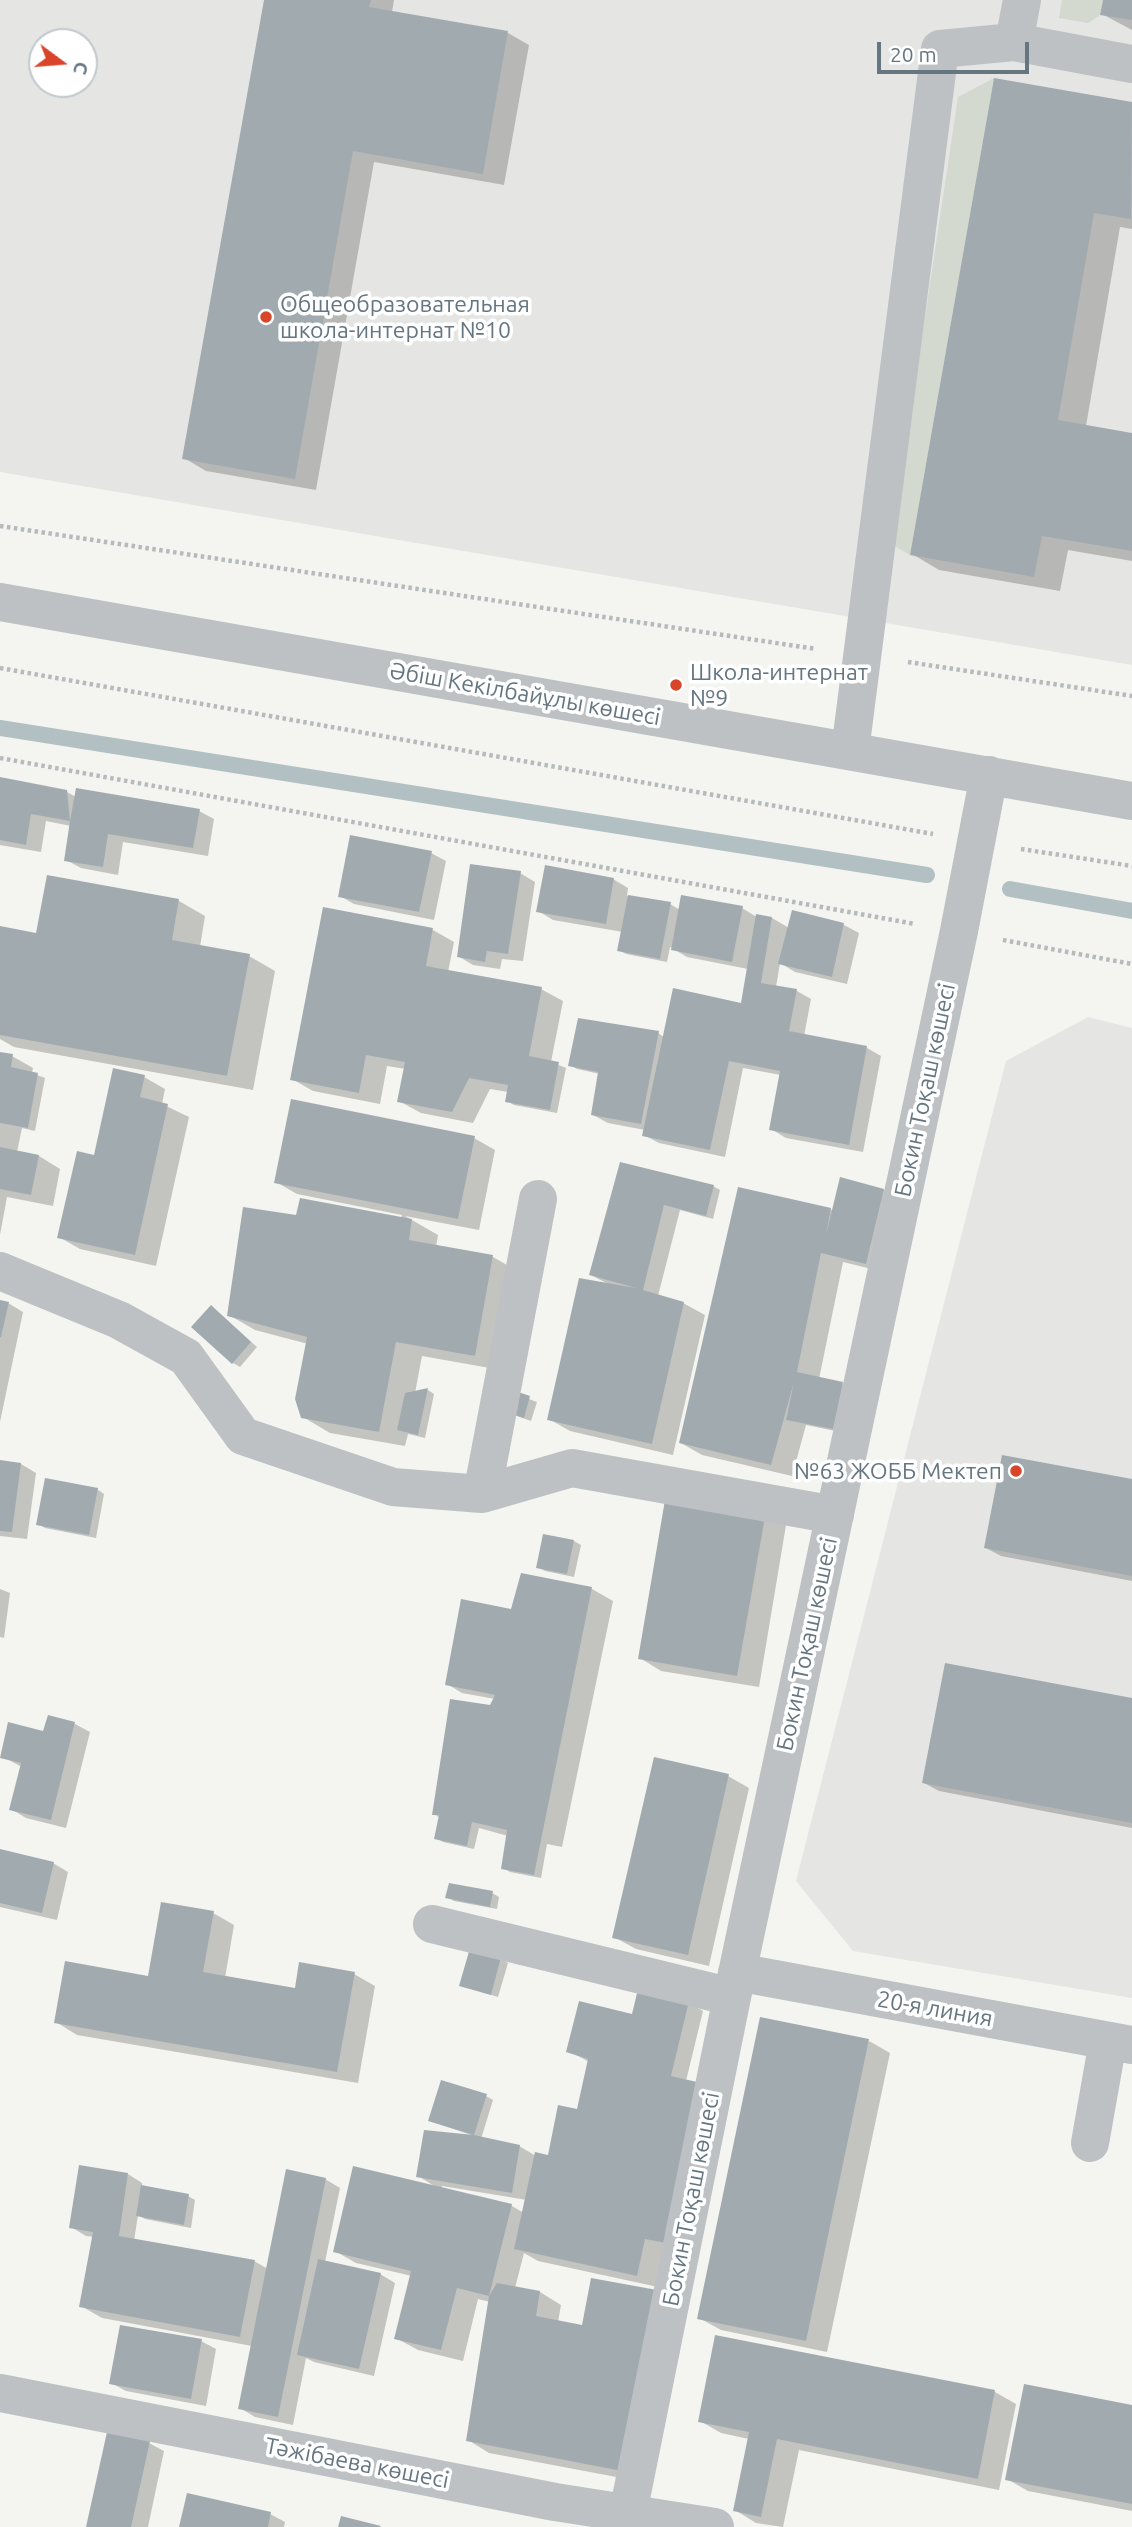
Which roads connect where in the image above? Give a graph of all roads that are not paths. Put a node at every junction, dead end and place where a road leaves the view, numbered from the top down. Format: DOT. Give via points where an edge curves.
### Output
graph roads {
  1 [pos="1022,0"];
  2 [pos="1014,42"];
  3 [pos="1132,64"];
  4 [pos="0,602"];
  5 [pos="850,751"];
  6 [pos="989,775"];
  7 [pos="1132,801"];
  8 [pos="538,1199"];
  9 [pos="0,1271"];
  10 [pos="482,1494"];
  11 [pos="835,1515"];
  12 [pos="432,1924"];
  13 [pos="734,1985"];
  14 [pos="1120,2043"];
  15 [pos="1090,2143"];
  16 [pos="0,2393"];
  17 [pos="628,2514"];
  18 [pos="715,2527"];
  1 -- 2 [label="street"];
  2 -- 3 [label="street"];
  2 -- 5 [label="street" via="940,49"];
  4 -- 5 [label="street, Әбіш Кекілбайұлы көшесі"];
  5 -- 6 [label="street, Әбіш Кекілбайұлы көшесі"];
  6 -- 7 [label="street, Әбіш Кекілбайұлы көшесі"];
  6 -- 11 [label="street, Бокин Тоқаш көшесі"];
  8 -- 10 [label="street"];
  9 -- 10 [label="street" via="119,1320 186,1357 243,1436 393,1487"];
  10 -- 11 [label="street" via="572,1468"];
  11 -- 13 [label="street, Бокин Тоқаш көшесі"];
  12 -- 13 [label="street, 20-я линия"];
  13 -- 14 [label="street, 20-я линия"];
  13 -- 17 [label="street, Бокин Тоқаш көшесі"];
  14 -- 15 [label="street"];
  16 -- 17 [label="street, Тәжібаева көшесі"];
  17 -- 18 [label="street, Тәжібаева көшесі"];
}
